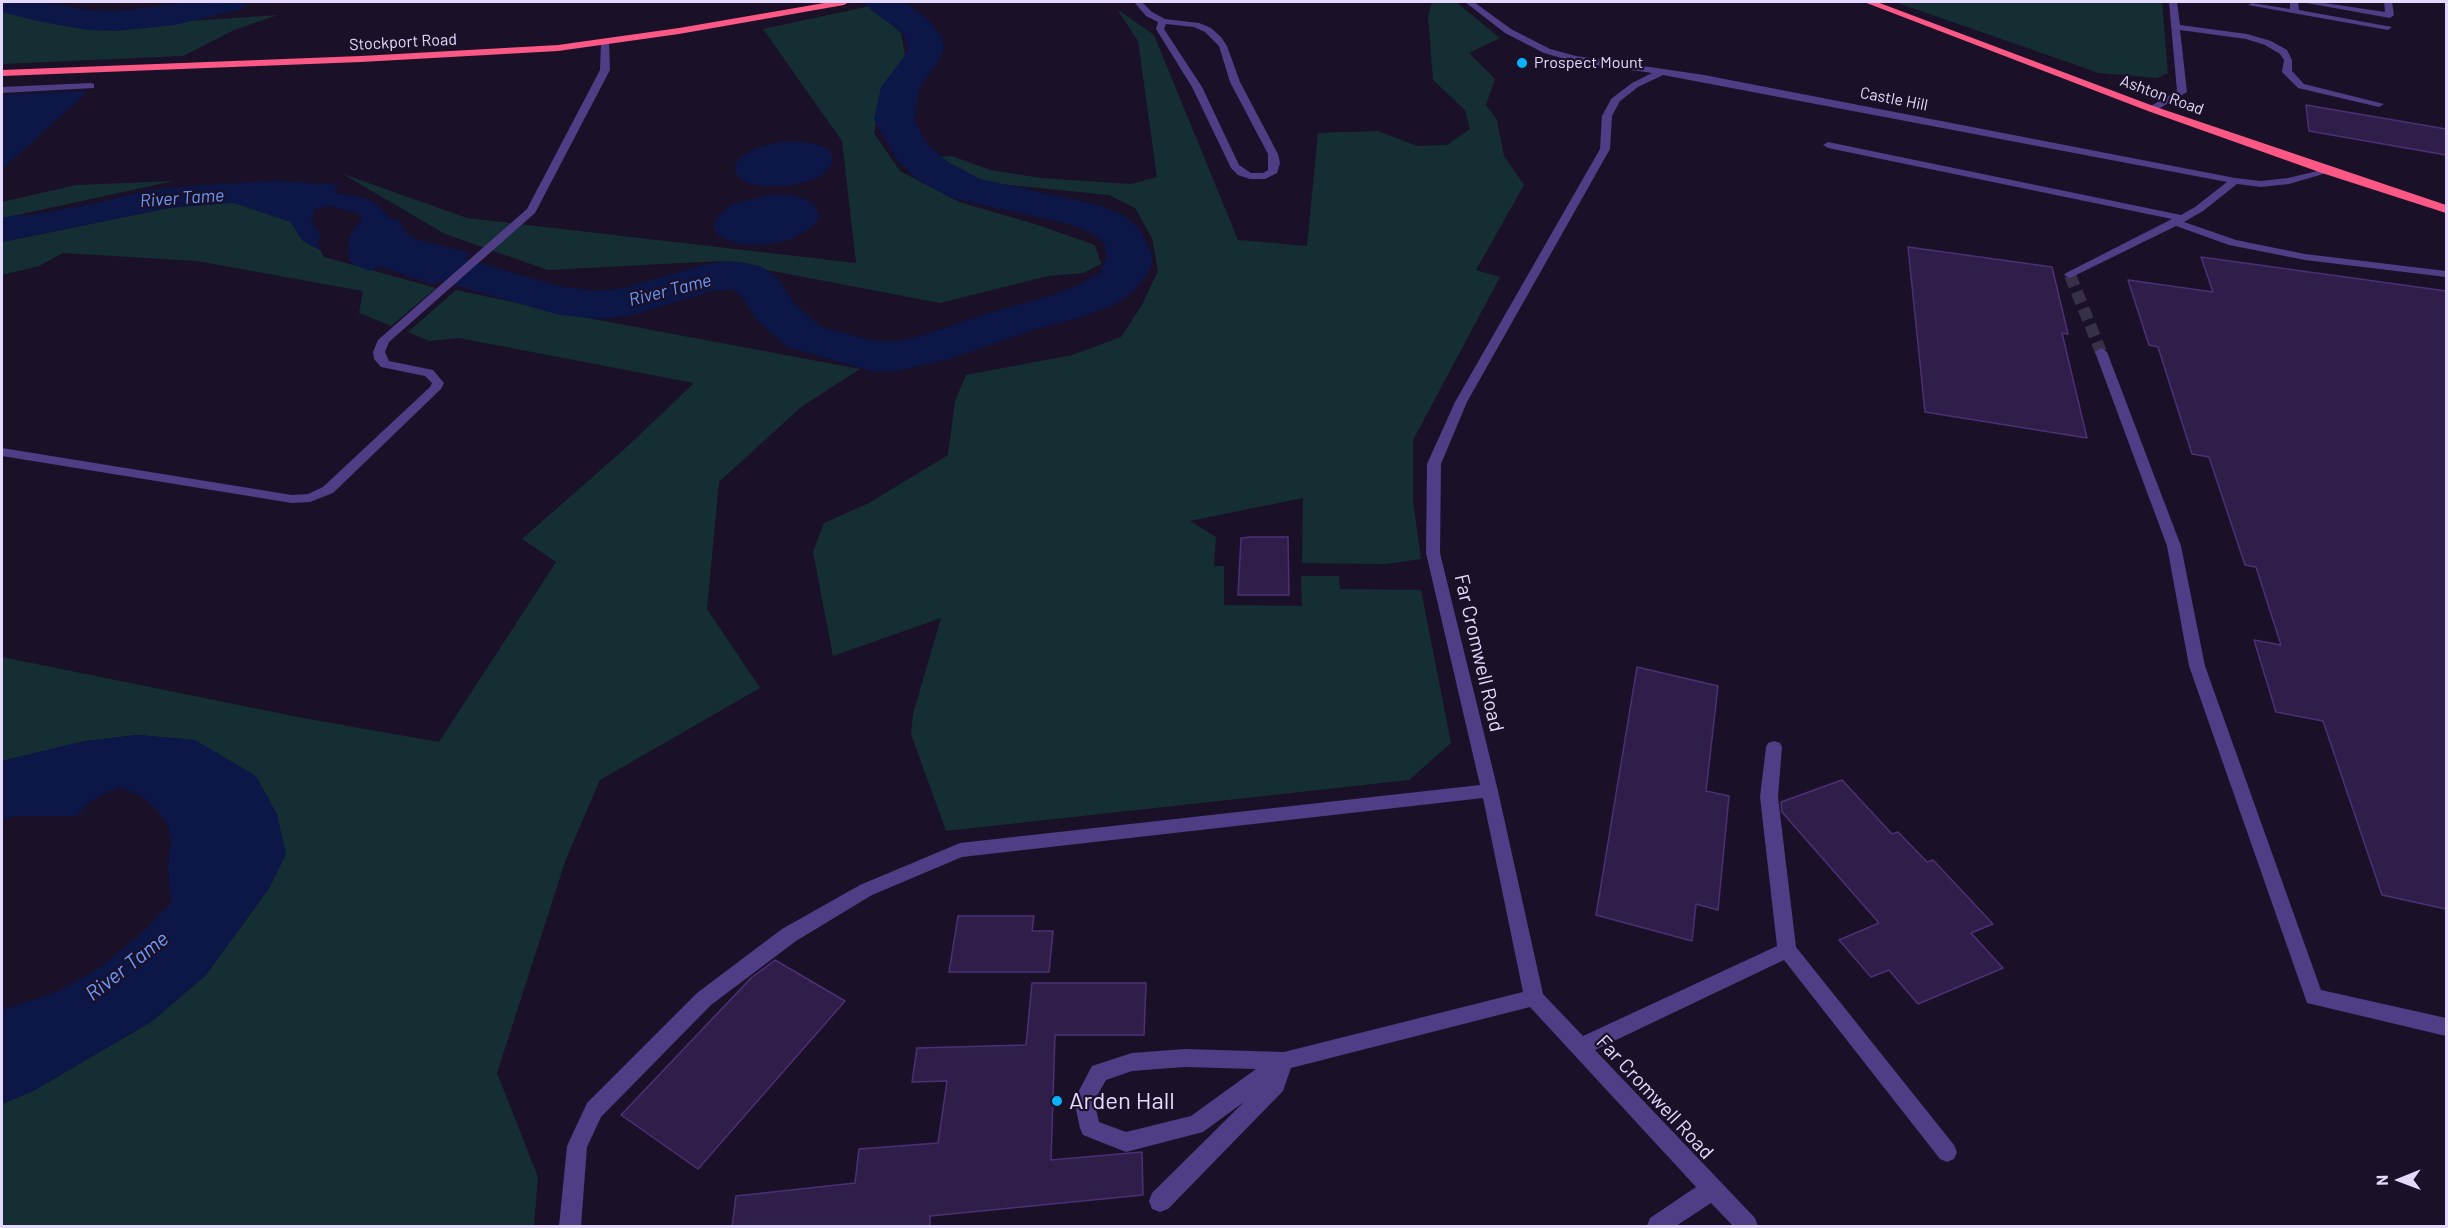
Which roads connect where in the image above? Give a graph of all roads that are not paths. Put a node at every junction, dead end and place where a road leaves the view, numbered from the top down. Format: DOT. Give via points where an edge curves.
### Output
graph roads {
  1 [pos="844,2"];
  2 [pos="1138,2"];
  3 [pos="1469,2"];
  4 [pos="1869,2"];
  5 [pos="2173,2"];
  6 [pos="2294,2"];
  7 [pos="2305,2"];
  8 [pos="2388,2"];
  9 [pos="2252,5"];
  10 [pos="2295,12"];
  11 [pos="1163,21"];
  12 [pos="2175,27"];
  13 [pos="2388,27"];
  14 [pos="605,42"];
  15 [pos="1662,72"];
  16 [pos="2,73"];
  17 [pos="91,86"];
  18 [pos="2,90"];
  19 [pos="2379,104"];
  20 [pos="2152,110"];
  21 [pos="1828,145"];
  22 [pos="2325,170"];
  23 [pos="2235,181"];
  24 [pos="2446,209"];
  25 [pos="2178,220"];
  26 [pos="2446,274"];
  27 [pos="2070,275"];
  28 [pos="2101,352"];
  29 [pos="2,452"];
  30 [pos="1774,747"];
  31 [pos="1490,791"];
  32 [pos="1787,950"];
  33 [pos="1534,998"];
  34 [pos="2446,1028"];
  35 [pos="1580,1047"];
  36 [pos="1284,1061"];
  37 [pos="1947,1152"];
  38 [pos="1712,1189"];
  39 [pos="1160,1201"];
  40 [pos="570,1227"];
  41 [pos="1658,1227"];
  42 [pos="1747,1227"];
  1 -- 14 [label="highway, Stockport Road"];
  2 -- 11 [label="street"];
  3 -- 15 [label="street, Castle Hill" via="1508,32 1547,51"];
  4 -- 20 [label="highway, Ashton Road"];
  5 -- 12 [label="street"];
  6 -- 10 [label="street"];
  7 -- 8 [label="street" via="2391,15"];
  9 -- 10 [label="street"];
  10 -- 13 [label="street"];
  11 -- 11 [label="street" via="1196,25 1218,39 1234,82 1272,154 1273,171 1265,176 1250,176 1235,166 1197,87 1160,28"];
  12 -- 19 [label="street" via="2268,43 2284,52 2287,72 2301,86"];
  12 -- 20 [label="street" via="2182,92"];
  14 -- 16 [label="highway, Stockport Road" via="501,52"];
  14 -- 29 [label="street" via="605,70 531,211 384,340 379,352 385,364 429,373 438,383 435,389 320,495 302,500 274,497"];
  15 -- 23 [label="street, Castle Hill"];
  15 -- 31 [label="street, Far Cromwell Road" via="1616,99 1607,116 1605,149 1461,402 1434,464 1433,553"];
  17 -- 18 [label="street"];
  20 -- 22 [label="highway, Ashton Road"];
  21 -- 25 [label="street"];
  22 -- 23 [label="street, Castle Hill" via="2289,181"];
  22 -- 24 [label="highway, Ashton Road"];
  23 -- 25 [label="street"];
  25 -- 26 [label="street" via="2233,243"];
  25 -- 27 [label="street"];
  28 -- 34 [label="street" via="2174,546 2198,666 2314,997"];
  30 -- 32 [label="street" via="1769,797"];
  31 -- 33 [label="street, Far Cromwell Road"];
  31 -- 40 [label="street" via="960,850 866,890 789,935 704,999 594,1110 577,1146"];
  32 -- 35 [label="street"];
  32 -- 37 [label="street"];
  33 -- 35 [label="street, Far Cromwell Road"];
  33 -- 36 [label="street"];
  35 -- 38 [label="street, Far Cromwell Road"];
  36 -- 36 [label="street" via="1184,1058 1132,1062 1099,1073 1084,1100 1089,1128 1126,1142 1196,1125"];
  36 -- 39 [label="street" via="1276,1084"];
  38 -- 41 [label="street"];
  38 -- 42 [label="street, Far Cromwell Road"];
}
